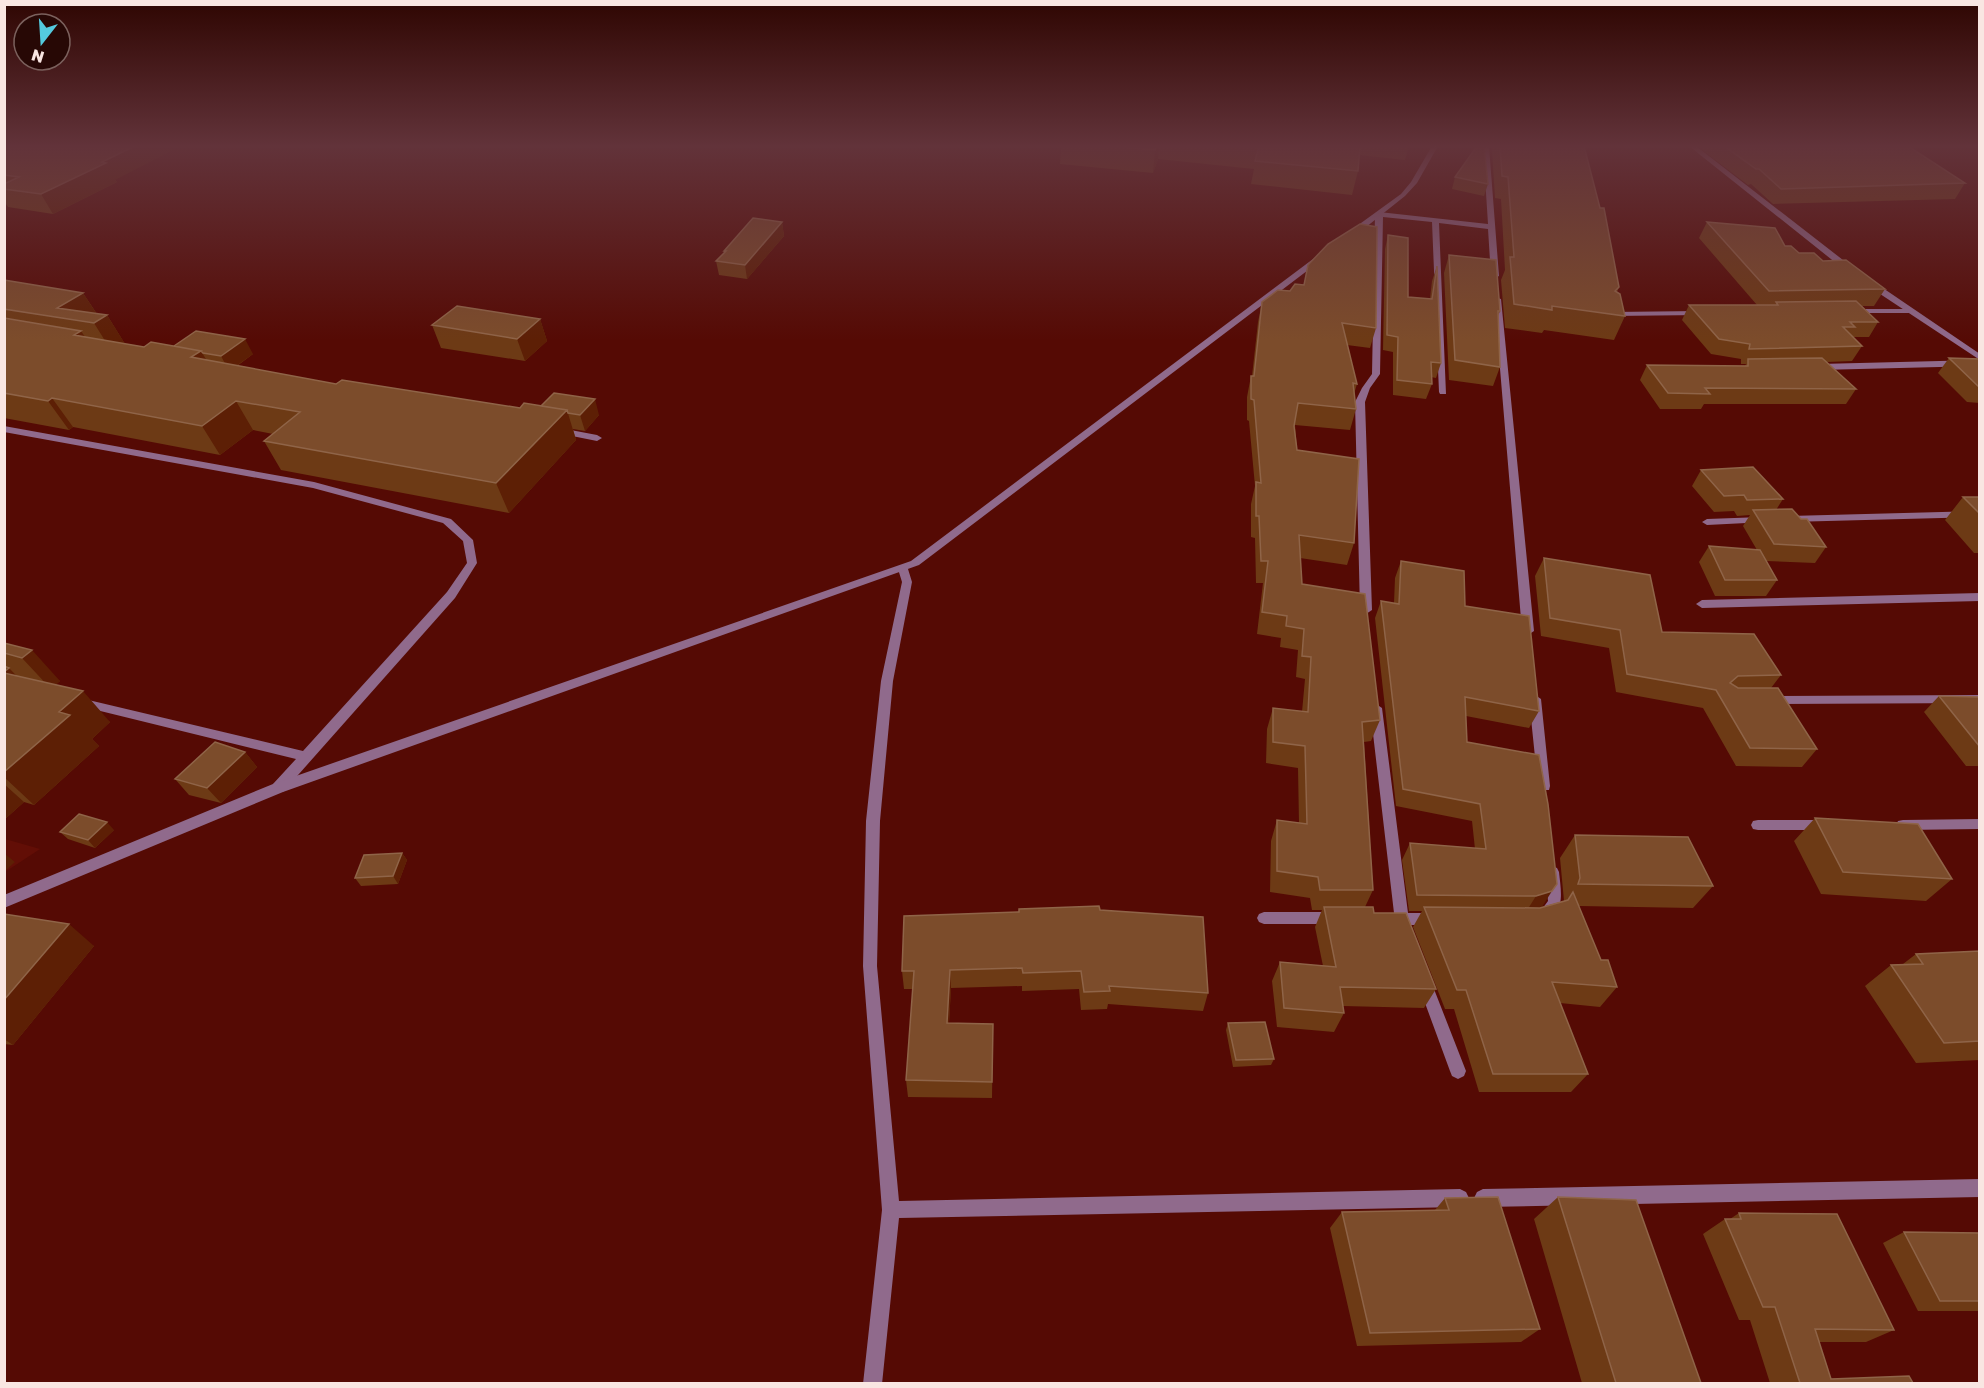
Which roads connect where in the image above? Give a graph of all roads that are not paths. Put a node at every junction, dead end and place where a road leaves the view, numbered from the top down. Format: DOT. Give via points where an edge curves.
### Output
graph roads {
  1 [pos="1383,211"];
  2 [pos="1491,211"];
  3 [pos="1773,211"];
  4 [pos="1379,214"];
  5 [pos="1436,220"];
  6 [pos="1492,227"];
  7 [pos="1344,240"];
  8 [pos="1325,254"];
  9 [pos="1854,272"];
  10 [pos="1863,279"];
  11 [pos="1910,311"];
  12 [pos="1839,312"];
  13 [pos="1707,313"];
  14 [pos="1611,314"];
  15 [pos="1980,358"];
  16 [pos="1980,363"];
  17 [pos="1805,368"];
  18 [pos="1443,392"];
  19 [pos="4,429"];
  20 [pos="551,430"];
  21 [pos="597,438"];
  22 [pos="1980,514"];
  23 [pos="1707,522"];
  24 [pos="903,569"];
  25 [pos="1980,597"];
  26 [pos="1702,604"];
  27 [pos="1367,627"];
  28 [pos="1529,642"];
  29 [pos="1534,689"];
  30 [pos="1375,697"];
  31 [pos="62,698"];
  32 [pos="1980,699"];
  33 [pos="1760,700"];
  34 [pos="306,757"];
  35 [pos="278,788"];
  36 [pos="1545,795"];
  37 [pos="1980,824"];
  38 [pos="1758,825"];
  39 [pos="1840,825"];
  40 [pos="1886,825"];
  41 [pos="1550,854"];
  42 [pos="4,902"];
  43 [pos="1264,918"];
  44 [pos="1343,918"];
  45 [pos="1377,919"];
  46 [pos="1400,919"];
  47 [pos="1446,919"];
  48 [pos="1526,920"];
  49 [pos="1408,940"];
  50 [pos="1421,973"];
  51 [pos="1458,1071"];
  52 [pos="1980,1188"];
  53 [pos="891,1210"];
  54 [pos="872,1383"];
  1 -- 4 [label="street"];
  2 -- 6 [label="street"];
  3 -- 9 [label="street"];
  4 -- 5 [label="street"];
  4 -- 7 [label="street"];
  4 -- 27 [label="street" via="1376,374 1360,402"];
  5 -- 6 [label="street"];
  5 -- 18 [label="street"];
  6 -- 28 [label="street"];
  8 -- 24 [label="street" via="937,549"];
  10 -- 11 [label="street"];
  11 -- 12 [label="street"];
  11 -- 15 [label="street"];
  13 -- 14 [label="street"];
  16 -- 17 [label="street"];
  19 -- 34 [label="street" via="314,485 447,521 468,540 472,563 452,595"];
  20 -- 21 [label="street"];
  22 -- 23 [label="street"];
  24 -- 35 [label="street"];
  24 -- 53 [label="street" via="907,582 887,681 873,821 870,955"];
  25 -- 26 [label="street"];
  29 -- 36 [label="street"];
  30 -- 46 [label="street"];
  31 -- 34 [label="street"];
  32 -- 33 [label="street"];
  34 -- 35 [label="street"];
  35 -- 42 [label="street"];
  37 -- 40 [label="street"];
  38 -- 39 [label="street"];
  41 -- 48 [label="street" via="1555,901 1548,914"];
  43 -- 44 [label="street"];
  45 -- 46 [label="street"];
  46 -- 47 [label="street"];
  46 -- 49 [label="street"];
  50 -- 51 [label="street"];
  52 -- 53 [label="street"];
  53 -- 54 [label="street"];
}
